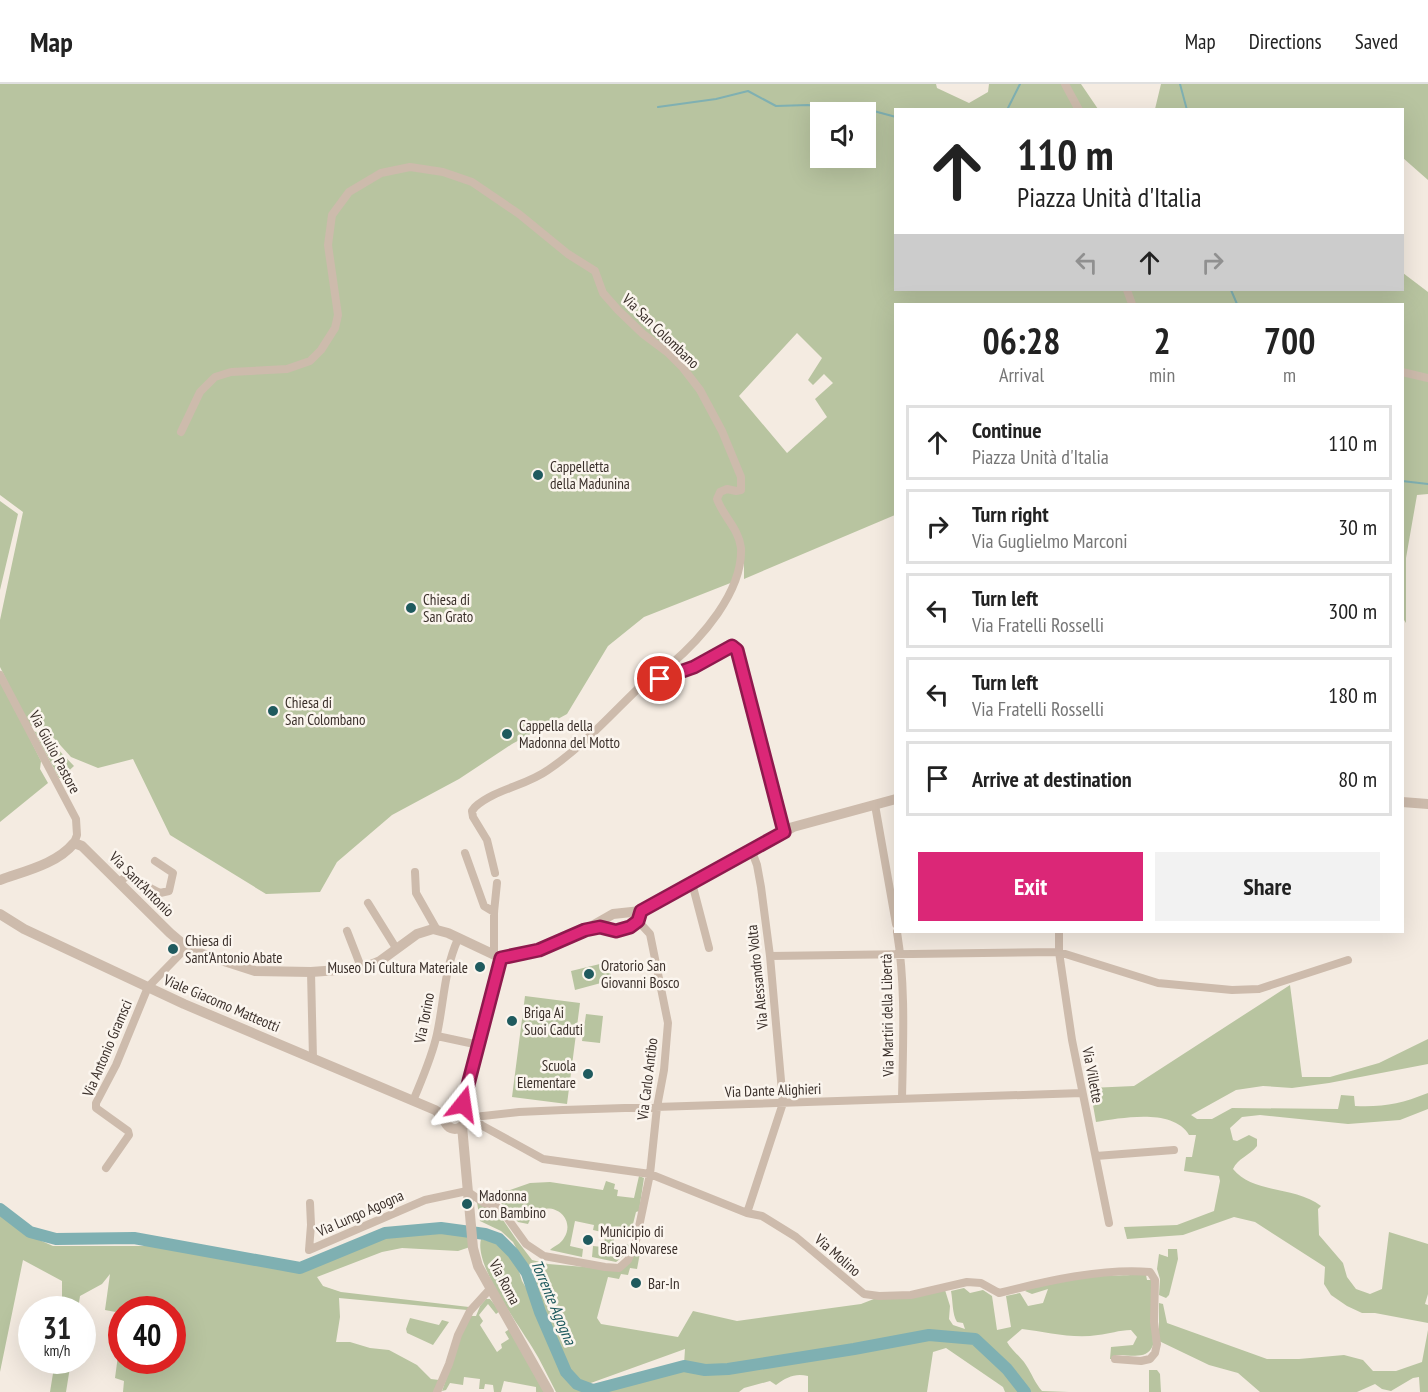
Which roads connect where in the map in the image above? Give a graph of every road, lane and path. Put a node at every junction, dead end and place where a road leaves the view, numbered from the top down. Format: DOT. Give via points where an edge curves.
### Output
graph roads {
  1 [pos="1065,84"];
  2 [pos="1078,108"];
  3 [pos="1404,372"];
  4 [pos="1428,378"];
  5 [pos="181,432"];
  6 [pos="0,675"];
  7 [pos="646,681"];
  8 [pos="894,799"];
  9 [pos="1404,802"];
  10 [pos="875,804"];
  11 [pos="1428,804"];
  12 [pos="784,832"];
  13 [pos="74,843"];
  14 [pos="751,849"];
  15 [pos="465,853"];
  16 [pos="155,861"];
  17 [pos="416,872"];
  18 [pos="495,873"];
  19 [pos="0,880"];
  20 [pos="118,882"];
  21 [pos="497,883"];
  22 [pos="692,883"];
  23 [pos="368,903"];
  24 [pos="494,912"];
  25 [pos="894,913"];
  26 [pos="0,914"];
  27 [pos="639,916"];
  28 [pos="437,930"];
  29 [pos="585,930"];
  30 [pos="348,931"];
  31 [pos="897,933"];
  32 [pos="1059,933"];
  33 [pos="458,939"];
  34 [pos="186,948"];
  35 [pos="396,948"];
  36 [pos="709,948"];
  37 [pos="1059,952"];
  38 [pos="901,955"];
  39 [pos="498,956"];
  40 [pos="770,956"];
  41 [pos="1348,960"];
  42 [pos="361,967"];
  43 [pos="311,972"];
  44 [pos="148,987"];
  45 [pos="437,1036"];
  46 [pos="479,1045"];
  47 [pos="314,1059"];
  48 [pos="1082,1093"];
  49 [pos="902,1099"];
  50 [pos="413,1101"];
  51 [pos="783,1103"];
  52 [pos="657,1107"];
  53 [pos="443,1112"];
  54 [pos="464,1123"];
  55 [pos="1174,1150"];
  56 [pos="1096,1156"];
  57 [pos="106,1168"];
  58 [pos="650,1174"];
  59 [pos="468,1197"];
  60 [pos="310,1203"];
  61 [pos="747,1213"];
  62 [pos="1109,1223"];
  63 [pos="490,1289"];
  64 [pos="1114,1359"];
  65 [pos="437,1392"];
  66 [pos="549,1392"];
  1 -- 2 [label="street"];
  3 -- 4 [label="street"];
  5 -- 7 [label="street, Via San Colombano" via="200,392 215,377 231,372 287,369 310,361 326,344 338,315 328,245 332,215 349,192 381,173 410,167 472,182 595,271 603,293 618,310 667,352 700,390 741,477 741,490 727,489 717,499 741,546 740,570 730,594 689,647"];
  6 -- 13 [label="street, Via Giulio Pastore" via="76,819"];
  7 -- 12 [label="street" via="649,689 655,689 660,679 694,667 732,646 737,650"];
  7 -- 18 [label="street, Via San Colombano" via="579,747 547,771 475,807 473,817 487,840"];
  8 -- 10 [label="street"];
  9 -- 11 [label="street"];
  10 -- 12 [label="street"];
  10 -- 25 [label="street"];
  12 -- 14 [label="street"];
  13 -- 19 [label="street" via="67,852 48,862"];
  13 -- 20 [label="street, Via Sant'Antonio" via="82,846"];
  14 -- 22 [label="street"];
  14 -- 40 [label="street, Via Alessandro Volta" via="757,865"];
  15 -- 24 [label="street" via="484,906"];
  16 -- 20 [label="street" via="173,873 169,891 160,893 127,876"];
  17 -- 28 [label="street" via="416,893"];
  20 -- 34 [label="street, Via Sant'Antonio"];
  21 -- 24 [label="street"];
  22 -- 27 [label="street"];
  22 -- 36 [label="street"];
  23 -- 35 [label="street"];
  24 -- 39 [label="street"];
  26 -- 44 [label="street, Viale Giacomo Matteotti"];
  27 -- 29 [label="street" via="614,914"];
  27 -- 29 [label="street" via="630,927 616,931 600,927"];
  27 -- 52 [label="street, Via Carlo Antibo" via="650,934 668,1023"];
  28 -- 33 [label="street"];
  28 -- 35 [label="street, Via Sant'Antonio" via="417,934"];
  29 -- 39 [label="street" via="539,950"];
  30 -- 42 [label="street"];
  31 -- 38 [label="street, Via Martiri della Libertà"];
  32 -- 37 [label="street, Via Villette"];
  33 -- 39 [label="street"];
  33 -- 45 [label="street, Via Torino" via="447,968"];
  34 -- 43 [label="street, Via Sant'Antonio" via="255,971"];
  34 -- 44 [label="street"];
  35 -- 42 [label="street, Via Sant'Antonio" via="380,961"];
  37 -- 38 [label="street"];
  37 -- 41 [label="street" via="1158,983 1232,990 1259,989"];
  37 -- 48 [label="street, Via Villette"];
  38 -- 40 [label="street"];
  38 -- 49 [label="street, Via Martiri della Libertà"];
  39 -- 46 [label="street, Via Roma"];
  40 -- 51 [label="street, Via Alessandro Volta"];
  42 -- 43 [label="street, Via Sant'Antonio"];
  43 -- 47 [label="street"];
  44 -- 47 [label="street, Viale Giacomo Matteotti"];
  44 -- 57 [label="street, Via Antonio Gramsci" via="96,1103 96,1108 128,1131 129,1136"];
  45 -- 46 [label="street"];
  45 -- 50 [label="street, Via Torino"];
  46 -- 54 [label="street, Via Roma"];
  47 -- 50 [label="street, Viale Giacomo Matteotti"];
  48 -- 49 [label="street, Via Dante Alighieri"];
  48 -- 56 [label="street, Via Villette"];
  49 -- 51 [label="street, Via Dante Alighieri"];
  50 -- 53 [label="street, Viale Giacomo Matteotti"];
  51 -- 52 [label="street, Via Dante Alighieri"];
  51 -- 61 [label="street"];
  52 -- 54 [label="street, Via Dante Alighieri" via="519,1112"];
  52 -- 58 [label="street, Via Carlo Antibo"];
  53 -- 54 [label="street" via="456,1109"];
  53 -- 54 [label="street" via="447,1126"];
  54 -- 58 [label="street, Via Molino" via="481,1125 543,1159"];
  54 -- 59 [label="street, Via Roma"];
  55 -- 56 [label="street"];
  56 -- 62 [label="street, Via Villette"];
  58 -- 59 [label="street, Via Carlo Antibo" via="633,1252 619,1268 544,1256 526,1244 496,1206"];
  58 -- 61 [label="street, Via Molino"];
  59 -- 60 [label="street, Via Lungo Agogna" via="425,1200 309,1250"];
  59 -- 63 [label="street, Via Roma" via="473,1248"];
  61 -- 64 [label="street, Via Molino" via="762,1216 796,1237 864,1294 911,1294 967,1282 981,1283 999,1293 1055,1278 1150,1272 1155,1280 1155,1353 1140,1361"];
  63 -- 65 [label="street" via="470,1311"];
  63 -- 66 [label="street, Via Roma"];
}
